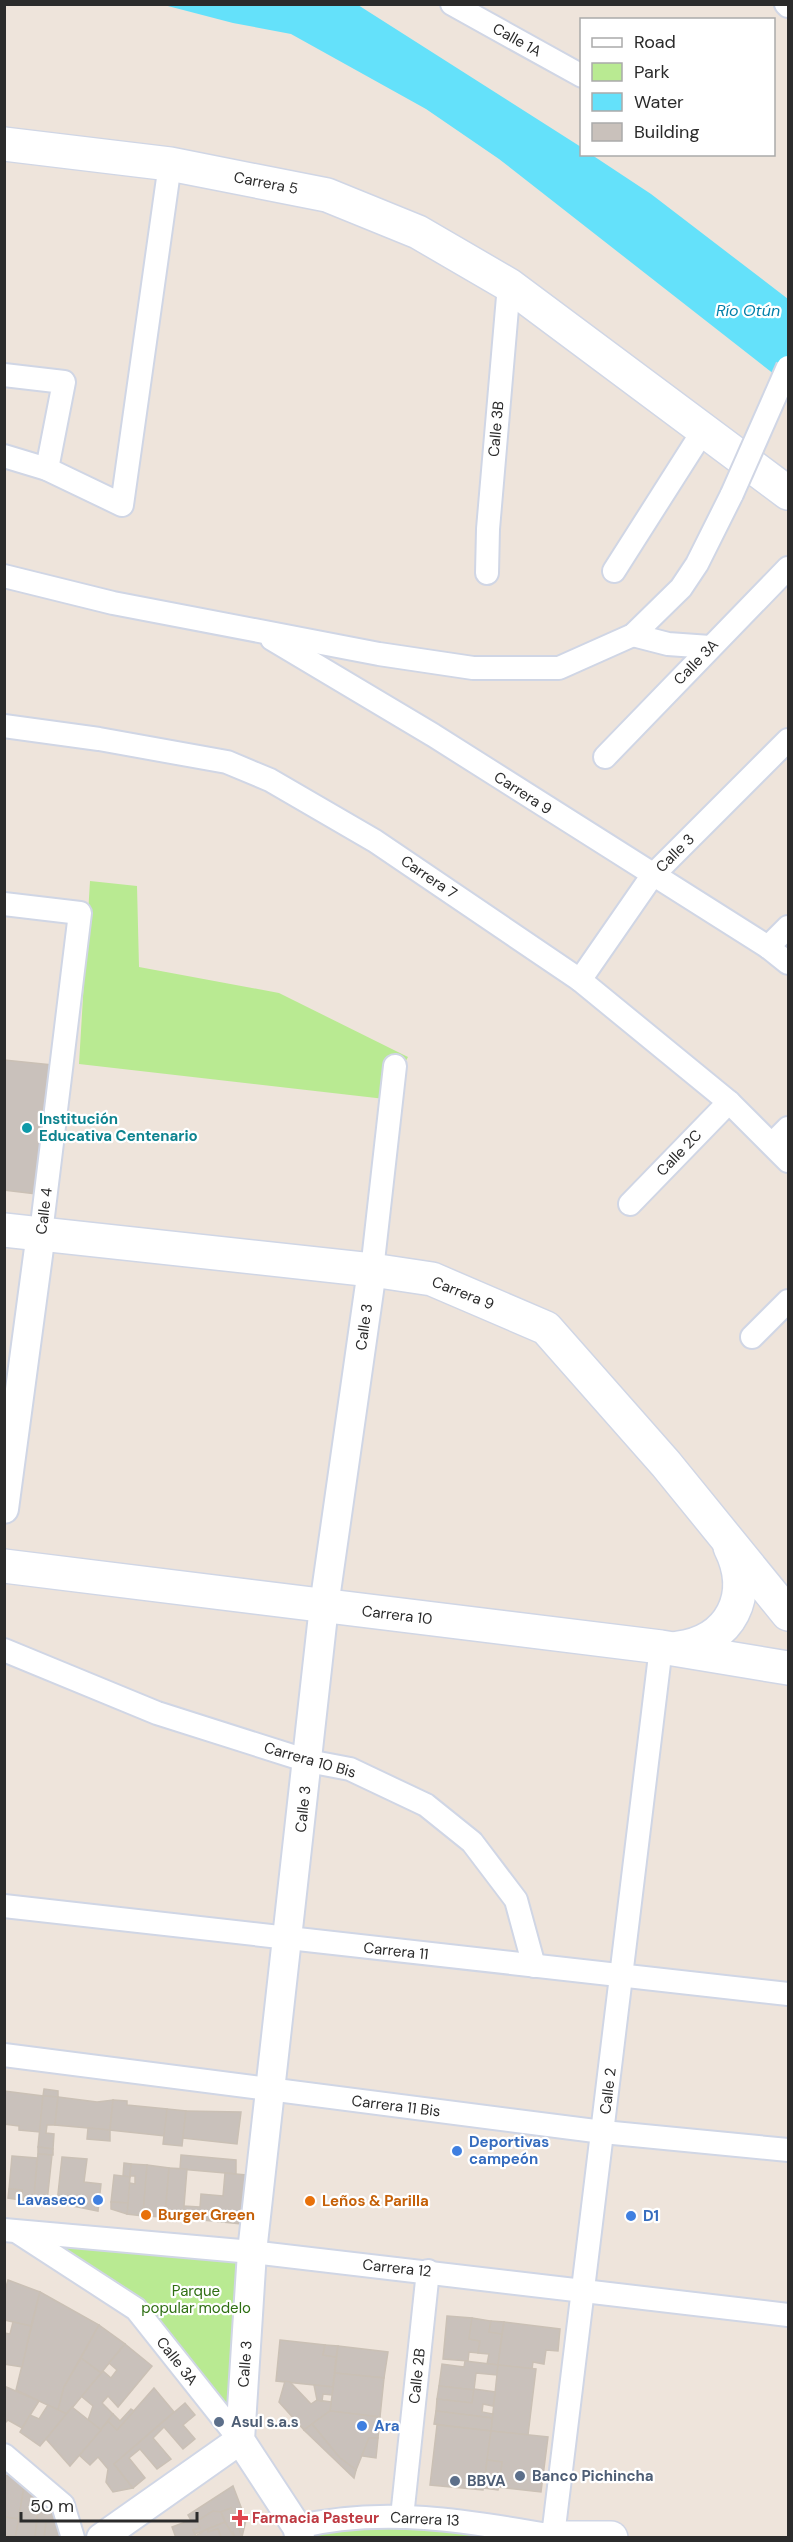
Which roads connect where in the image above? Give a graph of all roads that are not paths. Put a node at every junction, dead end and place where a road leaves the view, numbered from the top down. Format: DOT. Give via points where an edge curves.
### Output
graph roads {
  1 [pos="452,4"];
  2 [pos="580,75"];
  3 [pos="4,144"];
  4 [pos="170,164"];
  5 [pos="508,285"];
  6 [pos="789,367"];
  7 [pos="4,375"];
  8 [pos="703,430"];
  9 [pos="4,456"];
  10 [pos="47,470"];
  11 [pos="789,494"];
  12 [pos="789,568"];
  13 [pos="614,571"];
  14 [pos="487,573"];
  15 [pos="4,576"];
  16 [pos="255,630"];
  17 [pos="633,635"];
  18 [pos="710,646"];
  19 [pos="4,726"];
  20 [pos="789,740"];
  21 [pos="604,757"];
  22 [pos="652,876"];
  23 [pos="4,904"];
  24 [pos="789,927"];
  25 [pos="768,947"];
  26 [pos="789,963"];
  27 [pos="580,980"];
  28 [pos="395,1066"];
  29 [pos="729,1102"];
  30 [pos="789,1128"];
  31 [pos="772,1144"];
  32 [pos="789,1161"];
  33 [pos="630,1204"];
  34 [pos="4,1230"];
  35 [pos="41,1233"];
  36 [pos="372,1270"];
  37 [pos="789,1301"];
  38 [pos="752,1337"];
  39 [pos="4,1509"];
  40 [pos="722,1532"];
  41 [pos="4,1566"];
  42 [pos="324,1606"];
  43 [pos="789,1614"];
  44 [pos="661,1647"];
  45 [pos="4,1650"];
  46 [pos="789,1668"];
  47 [pos="308,1761"];
  48 [pos="4,1906"];
  49 [pos="288,1940"];
  50 [pos="534,1966"];
  51 [pos="622,1976"];
  52 [pos="789,1994"];
  53 [pos="4,2055"];
  54 [pos="272,2091"];
  55 [pos="603,2132"];
  56 [pos="789,2150"];
  57 [pos="10,2230"];
  58 [pos="252,2252"];
  59 [pos="428,2271"];
  60 [pos="581,2292"];
  61 [pos="789,2315"];
  62 [pos="240,2440"];
  63 [pos="4,2455"];
  64 [pos="402,2517"];
  65 [pos="298,2532"];
  66 [pos="552,2537"];
  67 [pos="73,2538"];
  68 [pos="101,2538"];
  69 [pos="611,2538"];
  1 -- 2 [label="street, Calle 1A"];
  3 -- 4 [label="main road, Carrera 5"];
  4 -- 5 [label="main road, Carrera 5" via="327,195 418,232"];
  4 -- 10 [label="street" via="122,505"];
  5 -- 8 [label="main road, Carrera 5"];
  5 -- 14 [label="street, Calle 3B"];
  6 -- 17 [label="street, bridge" via="697,564 681,588"];
  7 -- 10 [label="street" via="64,382"];
  8 -- 11 [label="main road, Carrera 5"];
  8 -- 13 [label="street"];
  9 -- 10 [label="street"];
  12 -- 18 [label="street, Calle 3A"];
  15 -- 16 [label="street" via="113,603"];
  16 -- 17 [label="street" via="473,668 559,668"];
  16 -- 22 [label="street, Carrera 9" via="353,686"];
  17 -- 18 [label="street" via="668,644"];
  18 -- 21 [label="street, Calle 3A"];
  19 -- 27 [label="street, Carrera 7" via="227,762 270,780 375,841"];
  20 -- 22 [label="street, Calle 3"];
  22 -- 25 [label="street, Carrera 9"];
  22 -- 27 [label="street, Calle 3"];
  23 -- 35 [label="street, Calle 4" via="80,913"];
  24 -- 25 [label="street"];
  25 -- 26 [label="street, Carrera 9"];
  27 -- 29 [label="street, Carrera 7"];
  28 -- 36 [label="street, Calle 3"];
  29 -- 31 [label="street, Carrera 7"];
  29 -- 33 [label="street, Calle 2C"];
  30 -- 31 [label="street"];
  31 -- 32 [label="street, Carrera 7"];
  34 -- 35 [label="main road, Carrera 9"];
  35 -- 36 [label="main road, Carrera 9"];
  35 -- 39 [label="street, Calle 4"];
  36 -- 40 [label="main road, Carrera 9" via="432,1279 546,1328"];
  36 -- 42 [label="street, Calle 3"];
  37 -- 38 [label="street"];
  40 -- 43 [label="main road, Carrera 9"];
  40 -- 44 [label="main road" via="738,1570 736,1611 712,1637 696,1645"];
  41 -- 42 [label="main road, Carrera 10"];
  42 -- 44 [label="main road, Carrera 10"];
  42 -- 47 [label="street, Calle 3"];
  44 -- 46 [label="main road, Carrera 10"];
  44 -- 51 [label="street, Calle 2"];
  45 -- 47 [label="street, Carrera 10 Bis" via="157,1713"];
  47 -- 49 [label="street, Calle 3"];
  47 -- 50 [label="street, Carrera 10 Bis" via="350,1769 426,1805 472,1842 516,1900"];
  48 -- 49 [label="street, Carrera 11"];
  49 -- 50 [label="street, Carrera 11"];
  49 -- 54 [label="street, Calle 3"];
  50 -- 51 [label="street, Carrera 11"];
  51 -- 52 [label="street, Carrera 11"];
  51 -- 55 [label="street, Calle 2"];
  53 -- 54 [label="street, Carrera 11 Bis"];
  54 -- 55 [label="street, Carrera 11 Bis"];
  54 -- 58 [label="street, Calle 3"];
  55 -- 56 [label="street, Carrera 11 Bis"];
  55 -- 60 [label="street, Calle 2"];
  57 -- 58 [label="street, Carrera 12"];
  57 -- 62 [label="street, Calle 3A" via="136,2309"];
  58 -- 59 [label="street, Carrera 12"];
  58 -- 62 [label="street, Calle 3"];
  59 -- 60 [label="street, Carrera 12"];
  59 -- 64 [label="street, Calle 2B"];
  60 -- 61 [label="street, Carrera 12"];
  60 -- 66 [label="street, Calle 2"];
  62 -- 65 [label="street"];
  62 -- 68 [label="street"];
  63 -- 67 [label="street" via="63,2505"];
  64 -- 65 [label="street, Carrera 13" via="332,2518"];
  64 -- 66 [label="street, Carrera 13" via="472,2522"];
  66 -- 69 [label="main road"];
}
